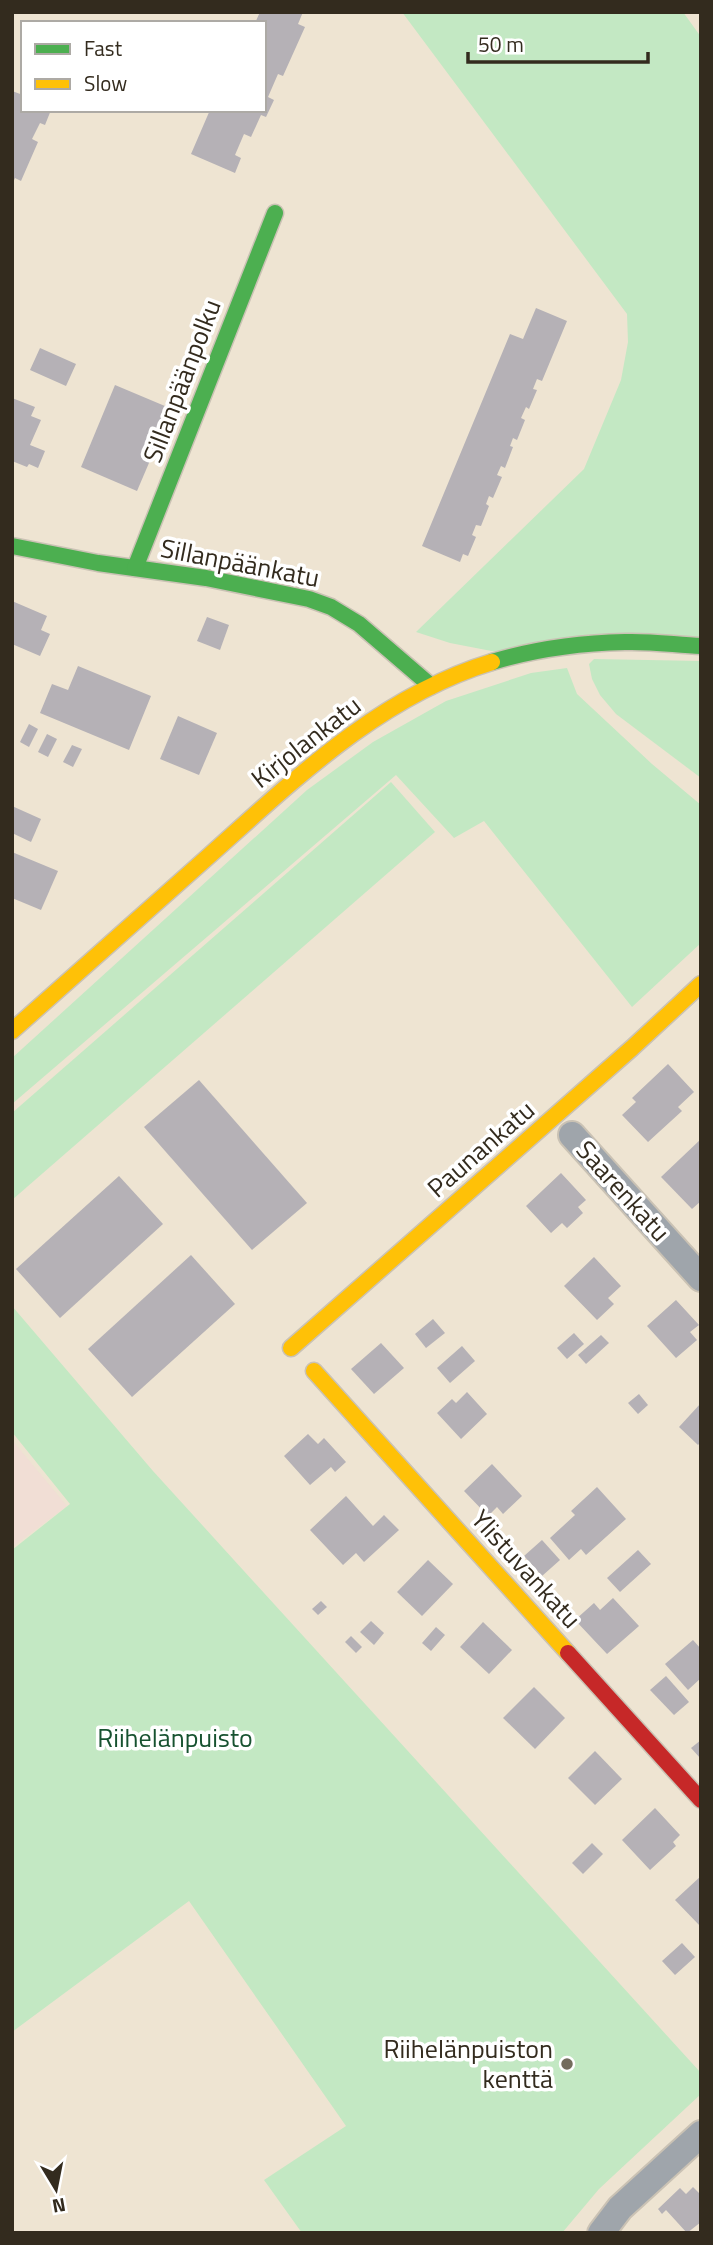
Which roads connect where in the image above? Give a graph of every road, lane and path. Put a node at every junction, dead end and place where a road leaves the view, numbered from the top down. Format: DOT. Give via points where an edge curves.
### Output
graph roads {
  1 [pos="275,213"];
  2 [pos="12,546"];
  3 [pos="135,568"];
  4 [pos="701,646"];
  5 [pos="431,686"];
  6 [pos="701,984"];
  7 [pos="12,1031"];
  8 [pos="572,1135"];
  9 [pos="701,1278"];
  10 [pos="292,1348"];
  11 [pos="314,1371"];
  12 [pos="701,1800"];
  13 [pos="701,2134"];
  14 [pos="615,2227"];
  1 -- 3 [label="street, Sillanpäänpolku"];
  2 -- 3 [label="street, Sillanpäänkatu"];
  3 -- 5 [label="street, Sillanpäänkatu" via="206,578 331,607 359,624"];
  4 -- 5 [label="street, Kirjolankatu" via="628,642 545,651 477,667"];
  5 -- 7 [label="street, Kirjolankatu" via="383,713 307,768"];
  6 -- 10 [label="street, Paunankatu"];
  8 -- 9 [label="street, Saarenkatu"];
  11 -- 12 [label="street, Ylistuvankatu"];
  13 -- 14 [label="street" via="620,2208"];
}
